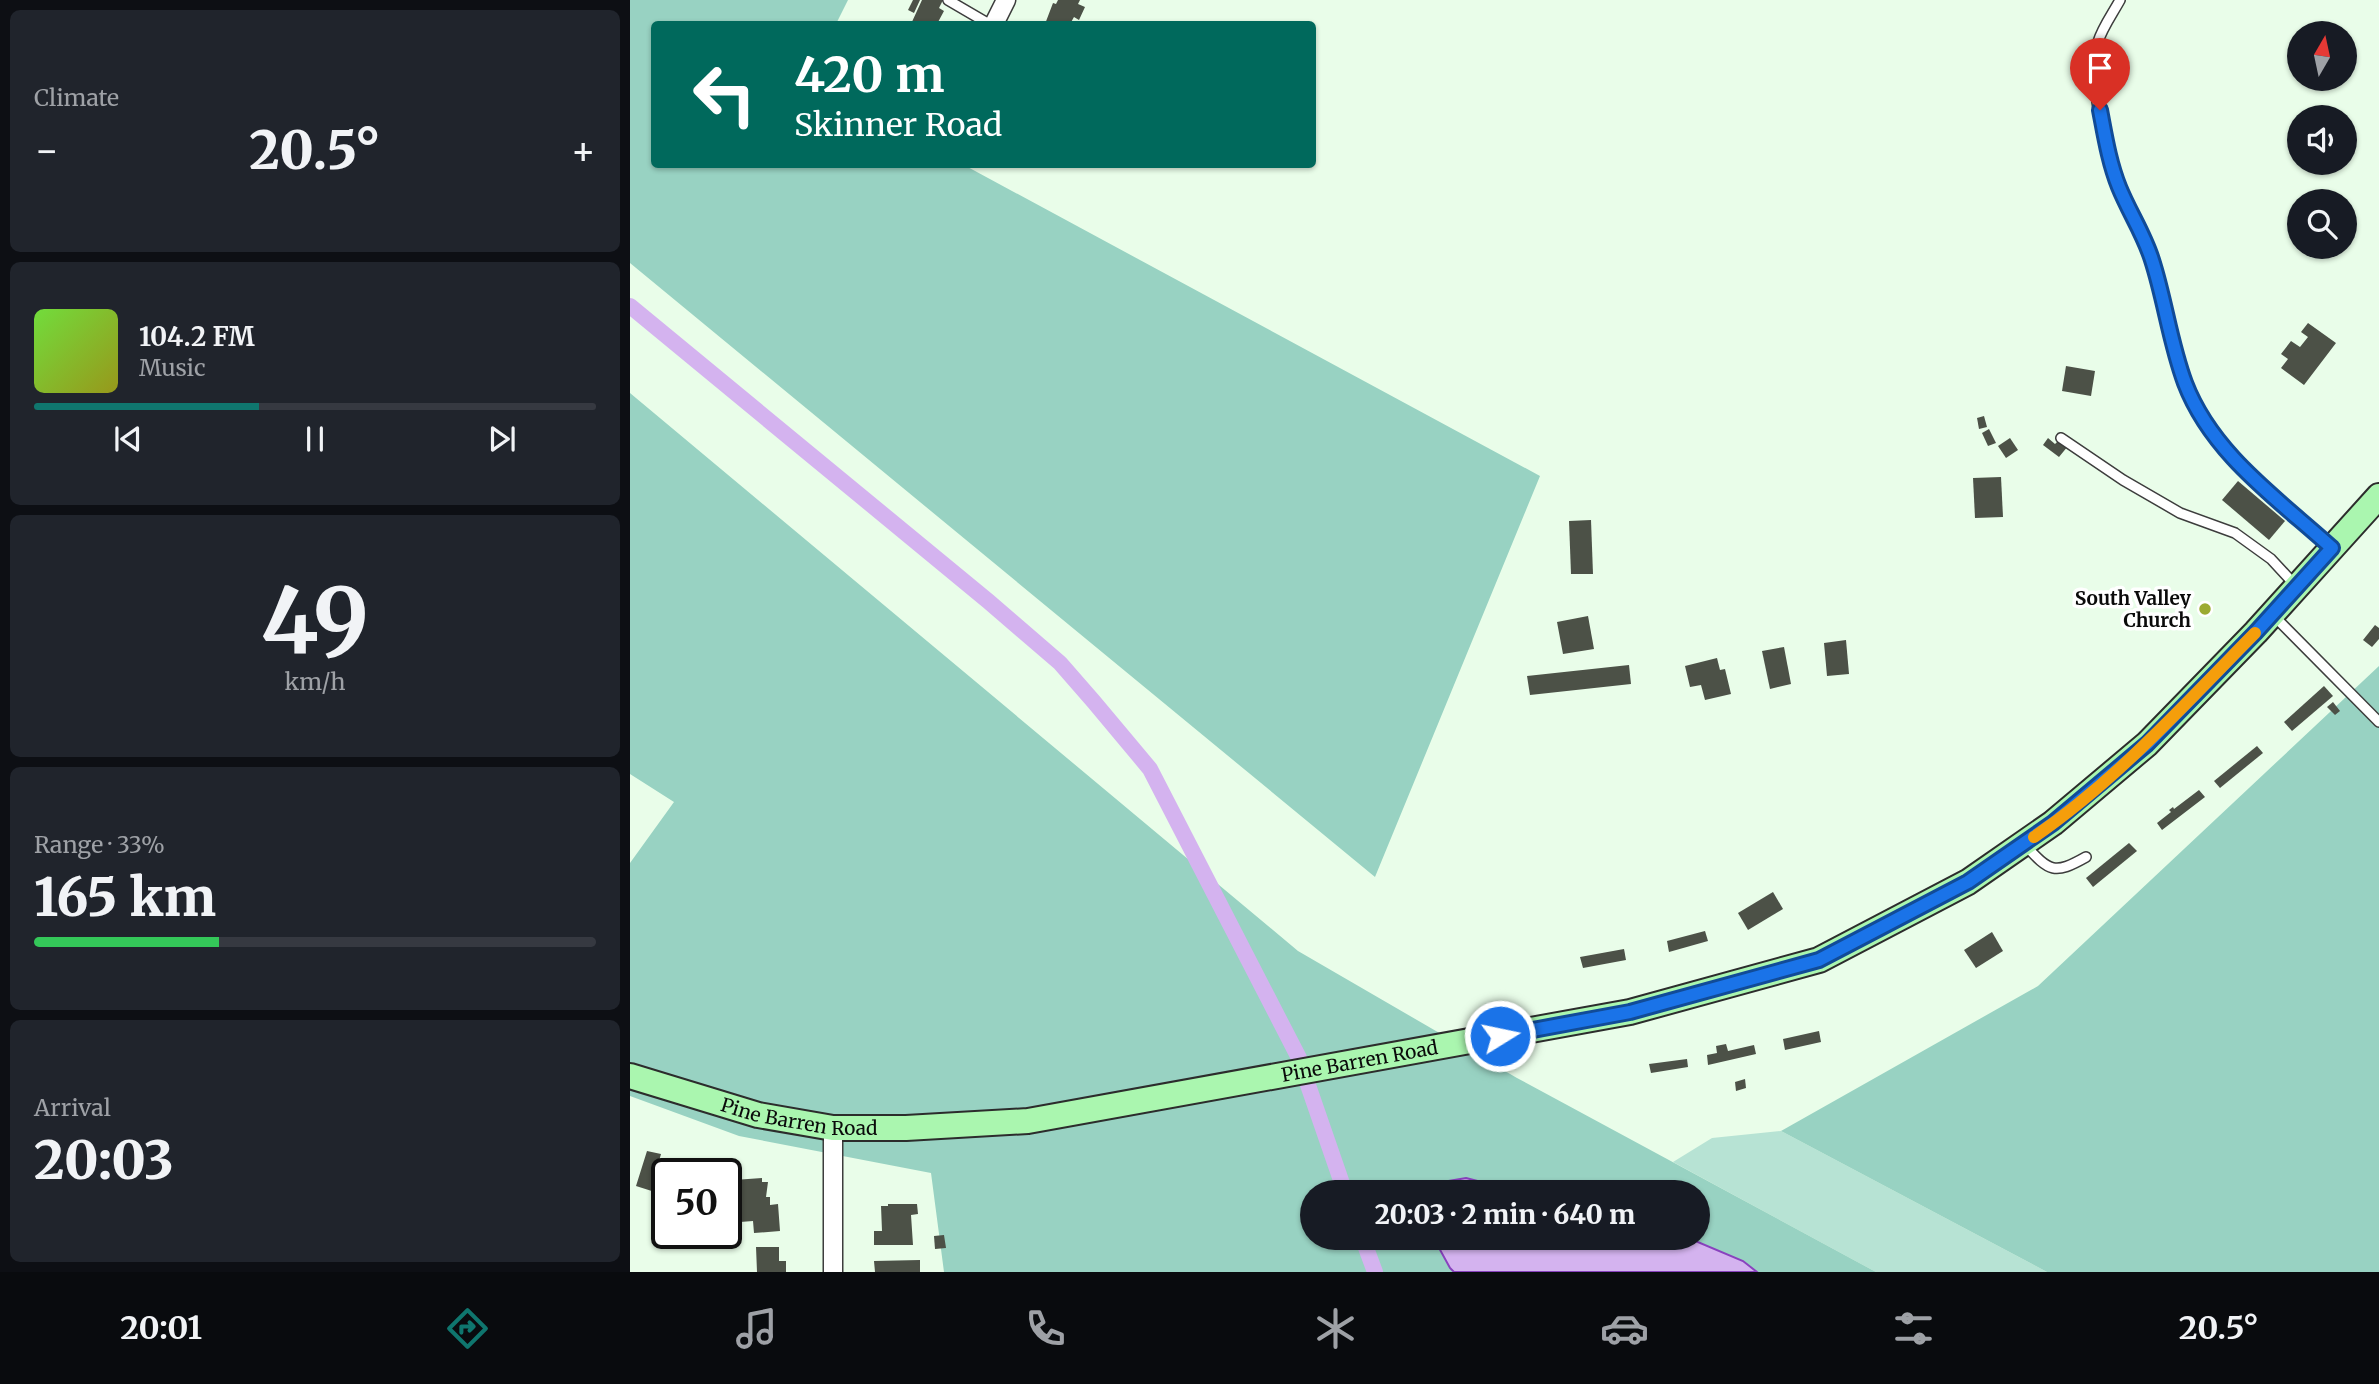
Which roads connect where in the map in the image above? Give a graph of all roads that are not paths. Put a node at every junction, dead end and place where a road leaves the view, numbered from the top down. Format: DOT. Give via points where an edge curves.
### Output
graph roads {
  1 [pos="948,0"];
  2 [pos="1006,0"];
  3 [pos="2120,0"];
  4 [pos="984,21"];
  5 [pos="996,21"];
  6 [pos="2062,438"];
  7 [pos="2379,496"];
  8 [pos="2332,548"];
  9 [pos="2297,587"];
  10 [pos="2272,614"];
  11 [pos="2379,722"];
  12 [pos="2024,844"];
  13 [pos="2086,857"];
  14 [pos="630,1076"];
  15 [pos="833,1128"];
  16 [pos="833,1272"];
  1 -- 4 [label="lane"];
  2 -- 5 [label="street"];
  3 -- 8 [label="lane" via="2099,38 2096,88 2108,155 2152,261 2186,386 2207,425 2238,465"];
  6 -- 9 [label="lane" via="2180,513 2235,533 2271,559"];
  7 -- 8 [label="main road, Pine Barren Road"];
  8 -- 9 [label="main road, Pine Barren Road"];
  9 -- 10 [label="main road, Pine Barren Road"];
  10 -- 11 [label="lane"];
  10 -- 12 [label="main road, Pine Barren Road" via="2147,744"];
  12 -- 13 [label="lane" via="2043,865 2055,868 2064,869"];
  12 -- 15 [label="main road, Pine Barren Road" via="1968,882 1819,960 1630,1012 1028,1121"];
  14 -- 15 [label="main road, Pine Barren Road" via="758,1115"];
  15 -- 16 [label="street"];
}
